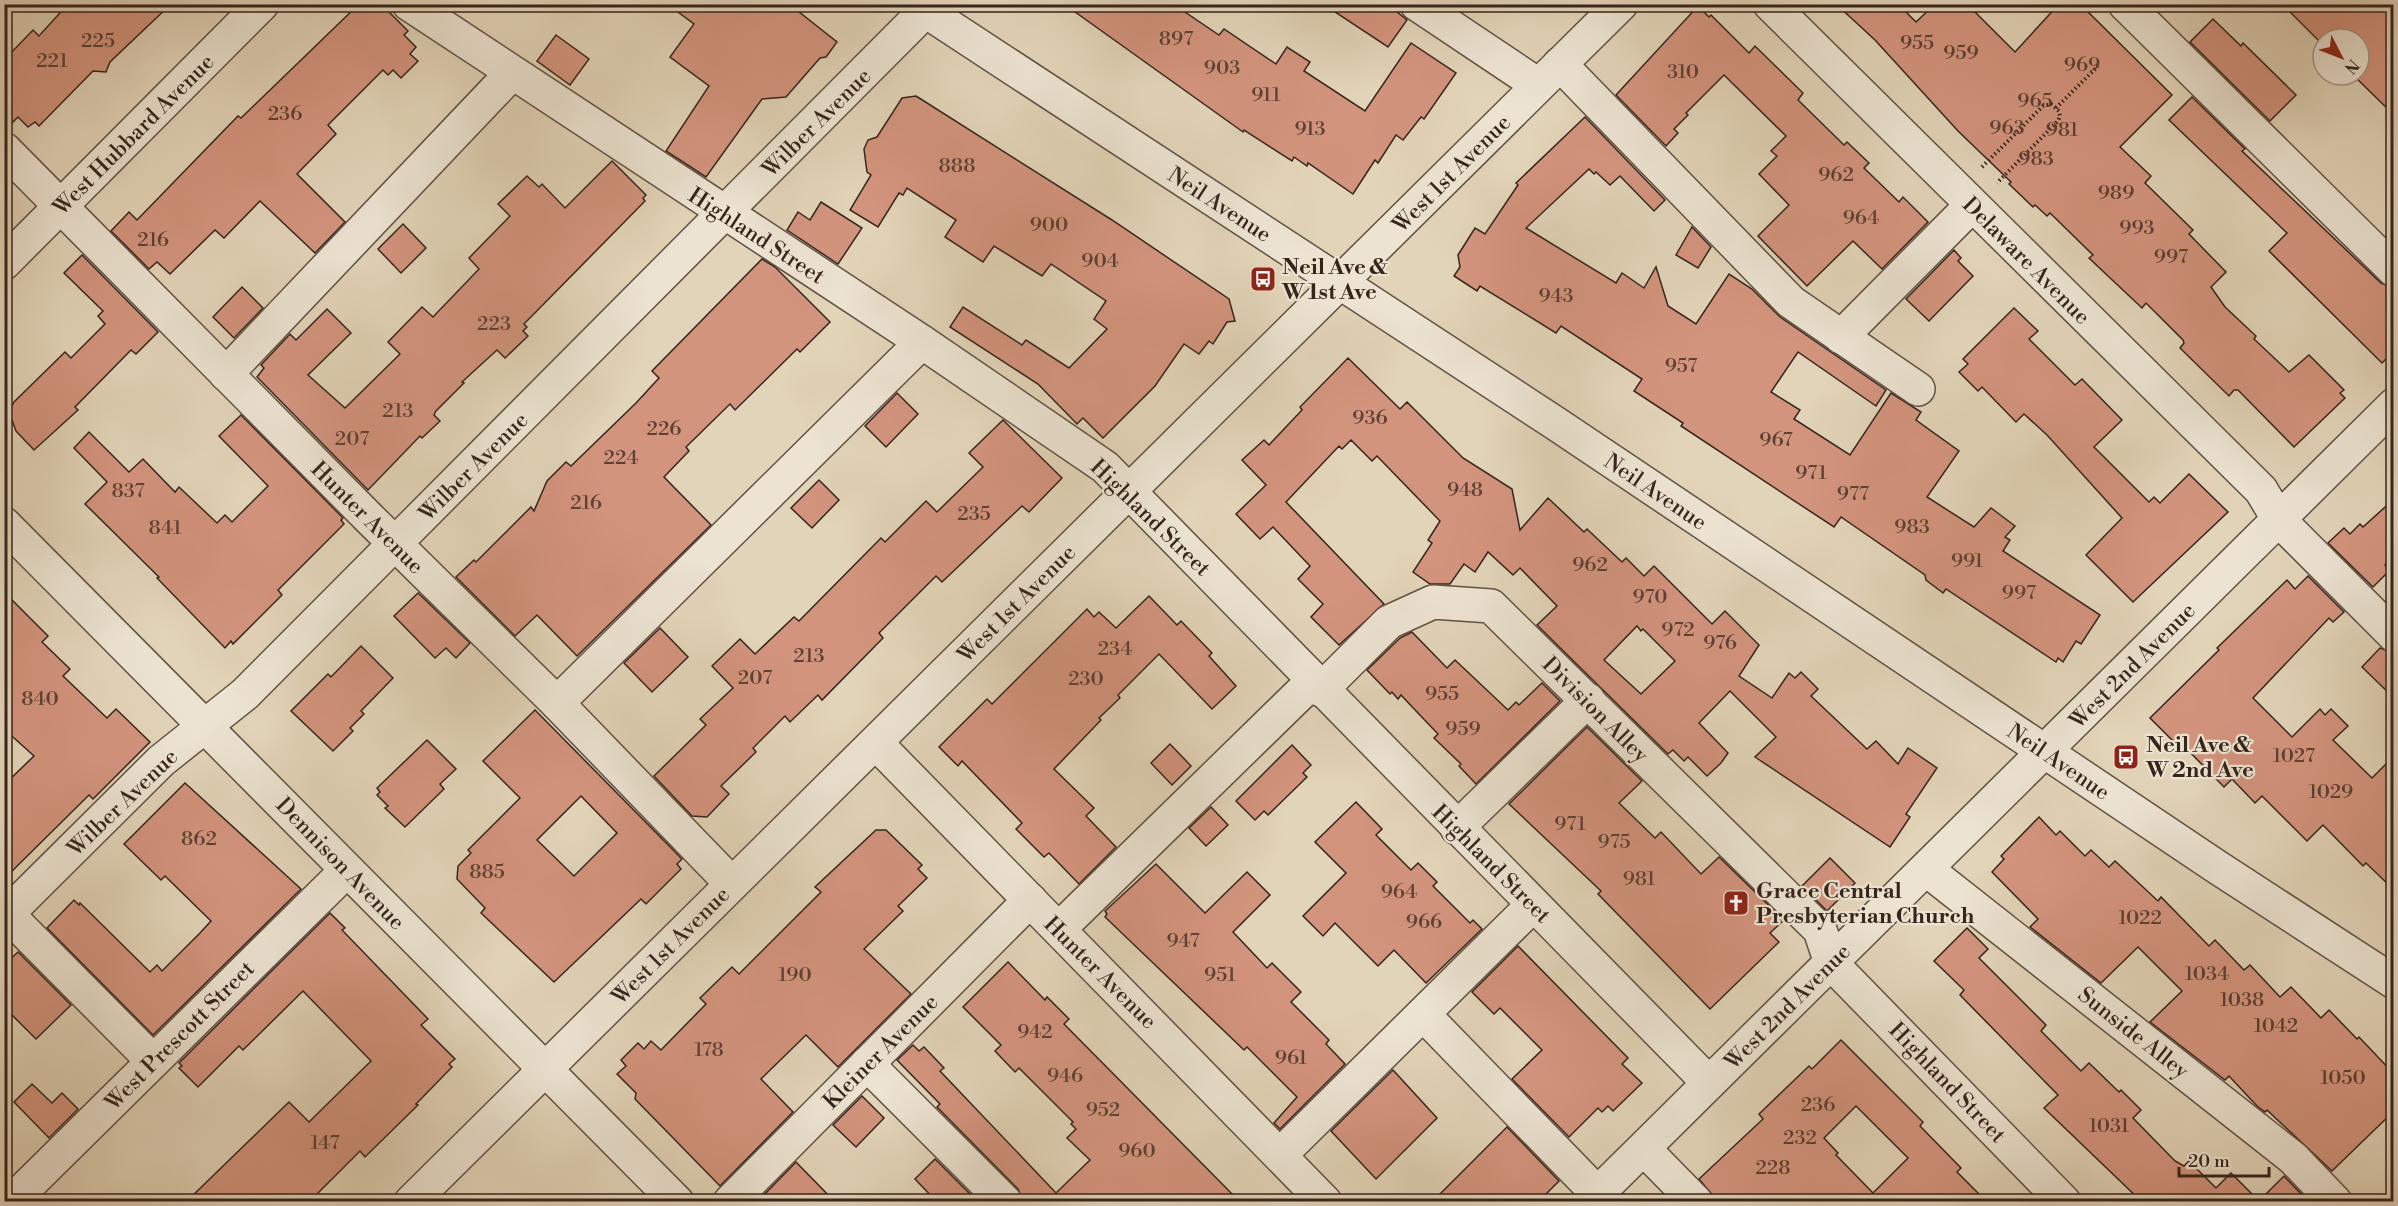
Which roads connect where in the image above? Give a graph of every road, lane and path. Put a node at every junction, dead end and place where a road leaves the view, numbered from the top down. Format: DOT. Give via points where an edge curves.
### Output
graph roads {
  1 [pos="262,4"];
  2 [pos="410,4"];
  3 [pos="1417,4"];
  4 [pos="1621,4"];
  5 [pos="1770,4"];
  6 [pos="2125,4"];
  7 [pos="924,7"];
  8 [pos="2098,66"];
  9 [pos="512,73"];
  10 [pos="1549,75"];
  11 [pos="2056,108"];
  12 [pos="4,149"];
  13 [pos="1982,167"];
  14 [pos="1997,183"];
  15 [pos="1972,205"];
  16 [pos="61,206"];
  17 [pos="725,213"];
  18 [pos="4,264"];
  19 [pos="2394,270"];
  20 [pos="1341,284"];
  21 [pos="1841,337"];
  22 [pos="922,342"];
  23 [pos="226,374"];
  24 [pos="1918,389"];
  25 [pos="2394,405"];
  26 [pos="1129,489"];
  27 [pos="2278,520"];
  28 [pos="4,524"];
  29 [pos="396,545"];
  30 [pos="2394,634"];
  31 [pos="1317,685"];
  32 [pos="1588,700"];
  33 [pos="557,703"];
  34 [pos="206,725"];
  35 [pos="876,743"];
  36 [pos="2045,751"];
  37 [pos="1457,828"];
  38 [pos="1926,869"];
  39 [pos="347,870"];
  40 [pos="732,884"];
  41 [pos="1030,900"];
  42 [pos="1533,905"];
  43 [pos="8,907"];
  44 [pos="1059,929"];
  45 [pos="1831,963"];
  46 [pos="2391,977"];
  47 [pos="1423,1014"];
  48 [pos="153,1060"];
  49 [pos="867,1064"];
  50 [pos="544,1070"];
  51 [pos="1709,1083"];
  52 [pos="1644,1149"];
  53 [pos="1280,1155"];
  54 [pos="1593,1197"];
  55 [pos="11,1202"];
  56 [pos="411,1202"];
  57 [pos="677,1202"];
  58 [pos="730,1202"];
  59 [pos="1005,1202"];
  60 [pos="1325,1202"];
  61 [pos="1696,1202"];
  62 [pos="2064,1202"];
  63 [pos="2335,1202"];
  1 -- 16 [label="street, West Hubbard Avenue"];
  2 -- 9 [label="street, Highland Street"];
  3 -- 10 [label="street"];
  4 -- 10 [label="street, West 1st Avenue"];
  5 -- 15 [label="street, Delaware Avenue"];
  6 -- 19 [label="street"];
  7 -- 17 [label="street, Wilber Avenue"];
  7 -- 20 [label="street, Neil Avenue"];
  8 -- 11 [label="path"];
  9 -- 17 [label="street, Highland Street"];
  9 -- 23 [label="street"];
  10 -- 20 [label="street, West 1st Avenue"];
  10 -- 21 [label="street" via="1791,302"];
  11 -- 13 [label="path" via="2050,104 2043,106"];
  11 -- 14 [label="path" via="2058,121"];
  12 -- 16 [label="street, Hunter Avenue"];
  15 -- 21 [label="street"];
  15 -- 27 [label="street, Delaware Avenue" via="2261,490"];
  16 -- 18 [label="street, West Hubbard Avenue"];
  16 -- 23 [label="street, Hunter Avenue"];
  17 -- 22 [label="street, Highland Street"];
  17 -- 29 [label="street, Wilber Avenue"];
  20 -- 26 [label="street, West 1st Avenue"];
  20 -- 36 [label="street, Neil Avenue"];
  21 -- 24 [label="street"];
  22 -- 26 [label="street, Highland Street" via="1105,467"];
  22 -- 33 [label="street"];
  23 -- 29 [label="street, Hunter Avenue"];
  25 -- 27 [label="street, West 2nd Avenue"];
  26 -- 31 [label="street, Highland Street"];
  26 -- 35 [label="street, West 1st Avenue"];
  27 -- 30 [label="street, Delaware Avenue"];
  27 -- 36 [label="street, West 2nd Avenue"];
  28 -- 34 [label="street, Dennison Avenue"];
  29 -- 33 [label="street, Hunter Avenue"];
  29 -- 34 [label="street, Wilber Avenue" via="245,694"];
  31 -- 32 [label="street, Division Alley" via="1389,622 1433,602 1491,606"];
  31 -- 37 [label="street, Highland Street"];
  31 -- 44 [label="street, Division Alley"];
  32 -- 37 [label="street"];
  32 -- 45 [label="street, Division Alley" via="1820,930"];
  33 -- 40 [label="street, Hunter Avenue"];
  34 -- 39 [label="street, Dennison Avenue"];
  34 -- 43 [label="street, Wilber Avenue" via="161,762"];
  35 -- 40 [label="street, West 1st Avenue"];
  35 -- 41 [label="street, Hunter Avenue"];
  36 -- 38 [label="street, West 2nd Avenue"];
  36 -- 46 [label="street, Neil Avenue"];
  37 -- 42 [label="street, Highland Street"];
  38 -- 45 [label="street, West 2nd Avenue"];
  38 -- 63 [label="street, Sunside Alley" via="2293,1158"];
  39 -- 48 [label="street, West Prescott Street"];
  39 -- 50 [label="street, Dennison Avenue"];
  40 -- 50 [label="street, West 1st Avenue"];
  41 -- 44 [label="street, Hunter Avenue"];
  41 -- 49 [label="street, Kleiner Avenue"];
  42 -- 47 [label="street"];
  42 -- 51 [label="street, Highland Street"];
  43 -- 48 [label="street"];
  44 -- 53 [label="street, Hunter Avenue"];
  45 -- 51 [label="street, West 2nd Avenue"];
  45 -- 62 [label="street, Highland Street"];
  47 -- 53 [label="street"];
  47 -- 54 [label="street"];
  48 -- 55 [label="street, West Prescott Street"];
  49 -- 58 [label="street, Kleiner Avenue"];
  49 -- 59 [label="street"];
  50 -- 56 [label="street, West 1st Avenue"];
  50 -- 57 [label="street, Dennison Avenue"];
  51 -- 52 [label="street, West 2nd Avenue"];
  52 -- 54 [label="street, West 2nd Avenue"];
  52 -- 61 [label="street"];
  53 -- 60 [label="street, Hunter Avenue"];
}
